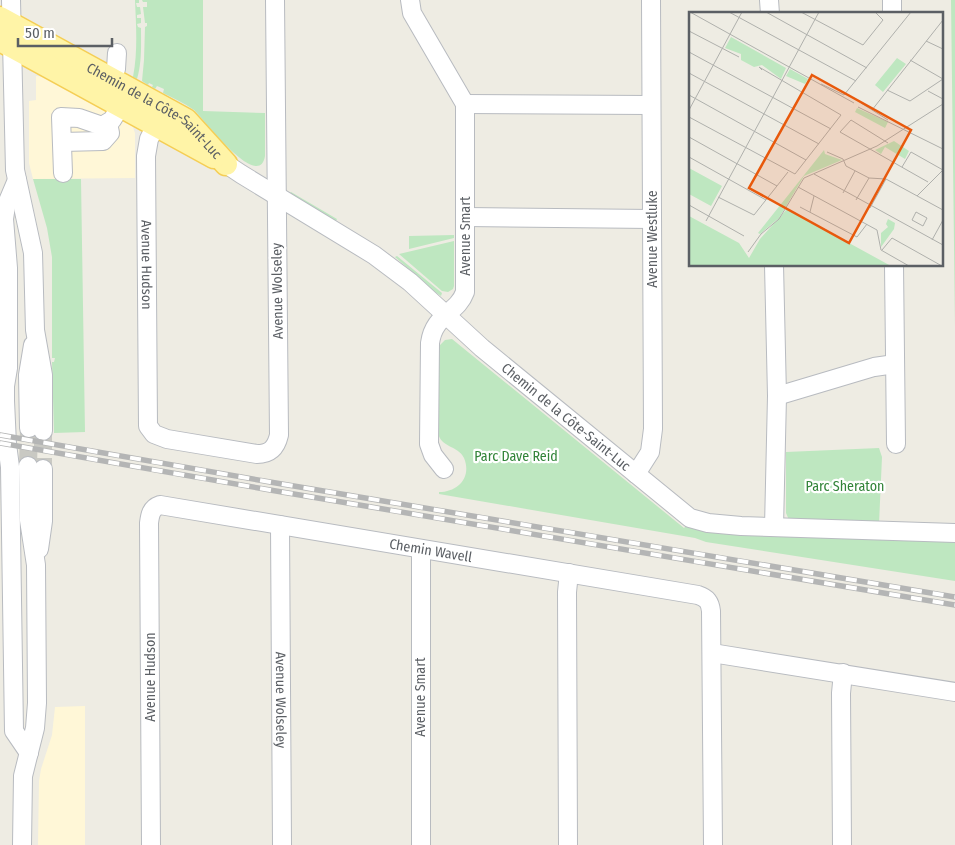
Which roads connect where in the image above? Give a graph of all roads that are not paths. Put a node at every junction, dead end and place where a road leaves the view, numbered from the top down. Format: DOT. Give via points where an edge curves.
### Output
graph roads {
  1 [pos="12,0"];
  2 [pos="275,0"];
  3 [pos="410,0"];
  4 [pos="651,0"];
  5 [pos="6,32"];
  6 [pos="117,53"];
  7 [pos="112,78"];
  8 [pos="466,104"];
  9 [pos="650,105"];
  10 [pos="120,106"];
  11 [pos="160,117"];
  12 [pos="62,142"];
  13 [pos="226,164"];
  14 [pos="62,173"];
  15 [pos="8,180"];
  16 [pos="276,195"];
  17 [pos="466,217"];
  18 [pos="652,220"];
  19 [pos="2,238"];
  20 [pos="774,266"];
  21 [pos="894,266"];
  22 [pos="4,300"];
  23 [pos="446,314"];
  24 [pos="4,330"];
  25 [pos="895,364"];
  26 [pos="777,396"];
  27 [pos="149,428"];
  28 [pos="36,429"];
  29 [pos="896,444"];
  30 [pos="36,467"];
  31 [pos="444,470"];
  32 [pos="636,474"];
  33 [pos="153,509"];
  34 [pos="280,525"];
  35 [pos="774,527"];
  36 [pos="955,533"];
  37 [pos="421,549"];
  38 [pos="4,558"];
  39 [pos="569,573"];
  40 [pos="712,653"];
  41 [pos="843,673"];
  42 [pos="955,692"];
  43 [pos="29,753"];
  44 [pos="22,845"];
  45 [pos="151,845"];
  46 [pos="282,845"];
  47 [pos="421,845"];
  48 [pos="568,845"];
  49 [pos="713,845"];
  50 [pos="842,845"];
  1 -- 5 [label="street"];
  2 -- 16 [label="street, Avenue Wolseley"];
  3 -- 8 [label="street" via="412,13"];
  4 -- 9 [label="street, Avenue Westluke"];
  5 -- 7 [label="main road, Chemin de la Côte-Saint-Luc"];
  5 -- 10 [label="main road, Chemin de la Côte-Saint-Luc"];
  5 -- 15 [label="street"];
  6 -- 7 [label="street"];
  7 -- 10 [label="main road, Chemin de la Côte-Saint-Luc"];
  8 -- 9 [label="street"];
  8 -- 17 [label="street, Avenue Smart"];
  9 -- 18 [label="street, Avenue Westluke"];
  10 -- 11 [label="main road, Chemin de la Côte-Saint-Luc"];
  10 -- 12 [label="street" via="110,133 103,141"];
  10 -- 12 [label="street" via="99,126 79,118 61,117"];
  11 -- 13 [label="main road, Chemin de la Côte-Saint-Luc"];
  11 -- 27 [label="street, Avenue Hudson" via="147,143 146,156"];
  12 -- 14 [label="street"];
  13 -- 16 [label="street, Chemin de la Côte-Saint-Luc"];
  15 -- 19 [label="street"];
  15 -- 28 [label="street" via="33,245 35,330 28,375"];
  16 -- 23 [label="street, Chemin de la Côte-Saint-Luc" via="385,262"];
  16 -- 27 [label="street, Avenue Wolseley" via="279,435 276,445 268,452 257,454 168,439 154,434"];
  17 -- 18 [label="street"];
  17 -- 23 [label="street, Avenue Smart" via="465,292"];
  18 -- 32 [label="street, Avenue Westluke" via="652,429 650,452"];
  19 -- 22 [label="street" via="8,268"];
  20 -- 26 [label="street"];
  21 -- 25 [label="street"];
  22 -- 24 [label="street"];
  23 -- 31 [label="street, Avenue Smart" via="435,326 430,343 429,438 433,455"];
  23 -- 32 [label="street, Chemin de la Côte-Saint-Luc" via="482,348"];
  24 -- 38 [label="street" via="10,467"];
  25 -- 26 [label="street" via="874,367"];
  25 -- 29 [label="street"];
  26 -- 35 [label="street"];
  30 -- 43 [label="street" via="43,521 36,565 37,703"];
  32 -- 35 [label="street, Chemin de la Côte-Saint-Luc" via="695,520 723,525"];
  33 -- 34 [label="street, Chemin Wavell" via="162,505"];
  33 -- 45 [label="street, Avenue Hudson" via="149,544"];
  34 -- 37 [label="street, Chemin Wavell"];
  34 -- 46 [label="street, Avenue Wolseley"];
  35 -- 36 [label="street, Chemin de la Côte-Saint-Luc"];
  37 -- 39 [label="street, Chemin Wavell"];
  37 -- 47 [label="street, Avenue Smart"];
  38 -- 43 [label="street" via="14,731"];
  39 -- 40 [label="street, Chemin Wavell" via="698,595 708,601 711,611"];
  39 -- 48 [label="street"];
  40 -- 41 [label="street"];
  40 -- 49 [label="street"];
  41 -- 42 [label="street"];
  41 -- 50 [label="street"];
  43 -- 44 [label="street" via="22,783"];
}
